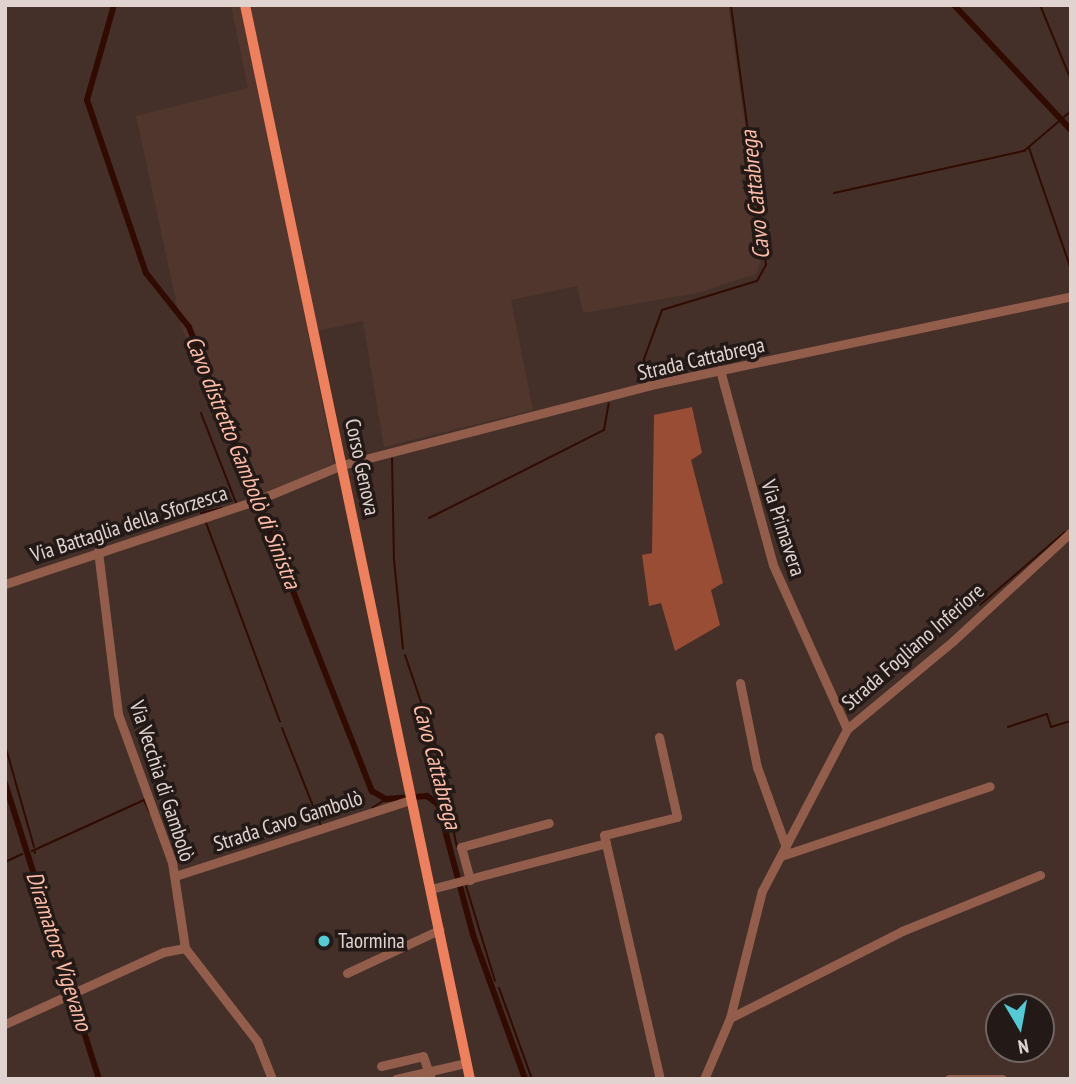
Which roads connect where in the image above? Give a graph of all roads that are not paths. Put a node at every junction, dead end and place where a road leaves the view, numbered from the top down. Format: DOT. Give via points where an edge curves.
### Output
graph roads {
  1 [pos="244,5"];
  2 [pos="1071,296"];
  3 [pos="720,370"];
  4 [pos="342,465"];
  5 [pos="1071,532"];
  6 [pos="98,551"];
  7 [pos="5,584"];
  8 [pos="740,683"];
  9 [pos="847,729"];
  10 [pos="659,737"];
  11 [pos="990,786"];
  12 [pos="411,797"];
  13 [pos="549,823"];
  14 [pos="605,839"];
  15 [pos="784,851"];
  16 [pos="1040,874"];
  17 [pos="175,876"];
  18 [pos="463,882"];
  19 [pos="431,889"];
  20 [pos="439,930"];
  21 [pos="185,948"];
  22 [pos="347,973"];
  23 [pos="730,1018"];
  24 [pos="5,1024"];
  25 [pos="466,1063"];
  26 [pos="381,1066"];
  27 [pos="430,1075"];
  28 [pos="272,1079"];
  29 [pos="396,1079"];
  30 [pos="470,1079"];
  31 [pos="660,1079"];
  32 [pos="704,1079"];
  33 [pos="949,1079"];
  34 [pos="1002,1079"];
  1 -- 4 [label="main road, Corso Genova"];
  2 -- 3 [label="street, Strada Cattabrega"];
  3 -- 4 [label="street, Strada Cattabrega"];
  3 -- 9 [label="street, Via Primavera" via="773,565"];
  4 -- 6 [label="street, Via Battaglia della Sforzesca" via="257,500"];
  4 -- 12 [label="main road, Corso Genova"];
  5 -- 9 [label="street, Strada Fogliano Inferiore" via="953,641"];
  6 -- 7 [label="street, Via Battaglia della Sforzesca"];
  6 -- 17 [label="street, Via Vecchia di Gambolò" via="118,714"];
  8 -- 15 [label="street" via="757,767"];
  9 -- 15 [label="street, Strada Fogliano Inferiore"];
  10 -- 14 [label="street" via="677,817"];
  11 -- 15 [label="street"];
  12 -- 17 [label="street, Strada Cavo Gambolò"];
  12 -- 19 [label="main road, Corso Genova"];
  13 -- 18 [label="street" via="461,847"];
  14 -- 18 [label="street"];
  14 -- 31 [label="street"];
  15 -- 23 [label="street, Strada Fogliano Inferiore" via="762,891"];
  16 -- 23 [label="street" via="902,931"];
  17 -- 21 [label="street, Via Vecchia di Gambolò"];
  18 -- 19 [label="street"];
  19 -- 20 [label="main road, Corso Genova"];
  20 -- 22 [label="street"];
  20 -- 25 [label="main road, Corso Genova"];
  21 -- 24 [label="street" via="164,952"];
  21 -- 28 [label="street, Via Vecchia di Gambolò" via="257,1041"];
  23 -- 32 [label="street, Strada Fogliano Inferiore"];
  25 -- 27 [label="street"];
  25 -- 30 [label="main road, Corso Genova"];
  26 -- 27 [label="street" via="423,1056"];
  27 -- 29 [label="street"];
  33 -- 34 [label="street"];
}
